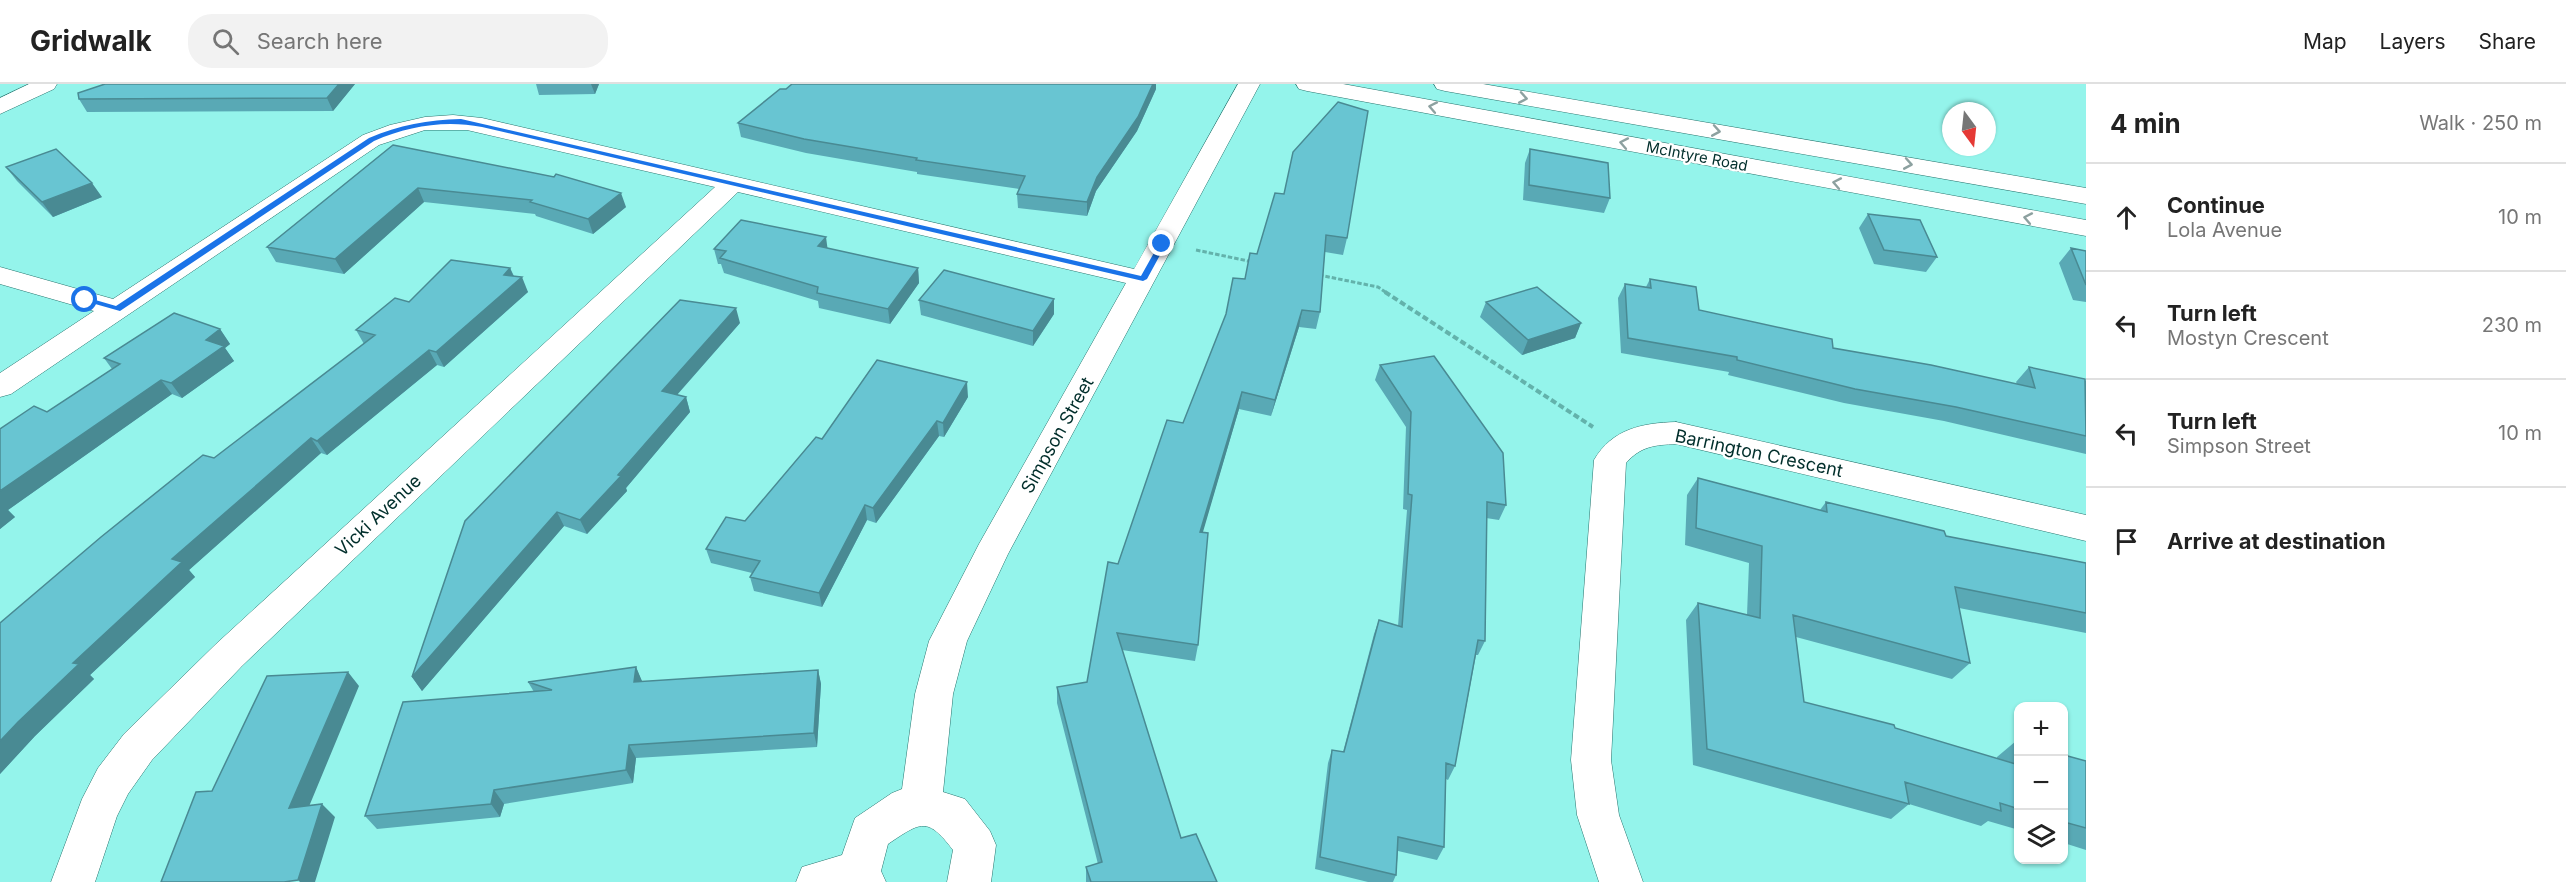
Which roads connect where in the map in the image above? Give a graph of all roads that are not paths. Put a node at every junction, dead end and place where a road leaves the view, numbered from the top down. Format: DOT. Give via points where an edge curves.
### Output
graph roads {
  1 [pos="45,84"];
  2 [pos="1249,84"];
  3 [pos="1307,84"];
  4 [pos="1445,84"];
  5 [pos="0,107"];
  6 [pos="732,184"];
  7 [pos="2086,196"];
  8 [pos="2086,228"];
  9 [pos="0,275"];
  10 [pos="1143,279"];
  11 [pos="117,309"];
  12 [pos="0,387"];
  13 [pos="2086,528"];
  14 [pos="921,806"];
  15 [pos="862,877"];
  16 [pos="73,882"];
  17 [pos="818,882"];
  18 [pos="969,882"];
  19 [pos="1620,882"];
  1 -- 5 [label="street"];
  2 -- 10 [label="street, Simpson Street"];
  8 -- 3 [label="street, McIntyre Road, one-way"];
  4 -- 7 [label="street, McIntyre Road, one-way"];
  6 -- 10 [label="street"];
  6 -- 11 [label="street" via="461,121 417,124 371,140"];
  6 -- 16 [label="street, Vicki Avenue" via="229,654 138,747 113,781 97,813"];
  9 -- 11 [label="street"];
  10 -- 14 [label="street, Simpson Street" via="991,554 948,641 934,694"];
  11 -- 12 [label="street"];
  13 -- 19 [label="street, Barrington Crescent" via="1676,433 1647,434 1622,445 1610,460 1592,760 1598,814"];
  14 -- 15 [label="street" via="907,807 870,832"];
  14 -- 18 [label="street" via="950,813 975,845"];
  15 -- 17 [label="street"];
}
